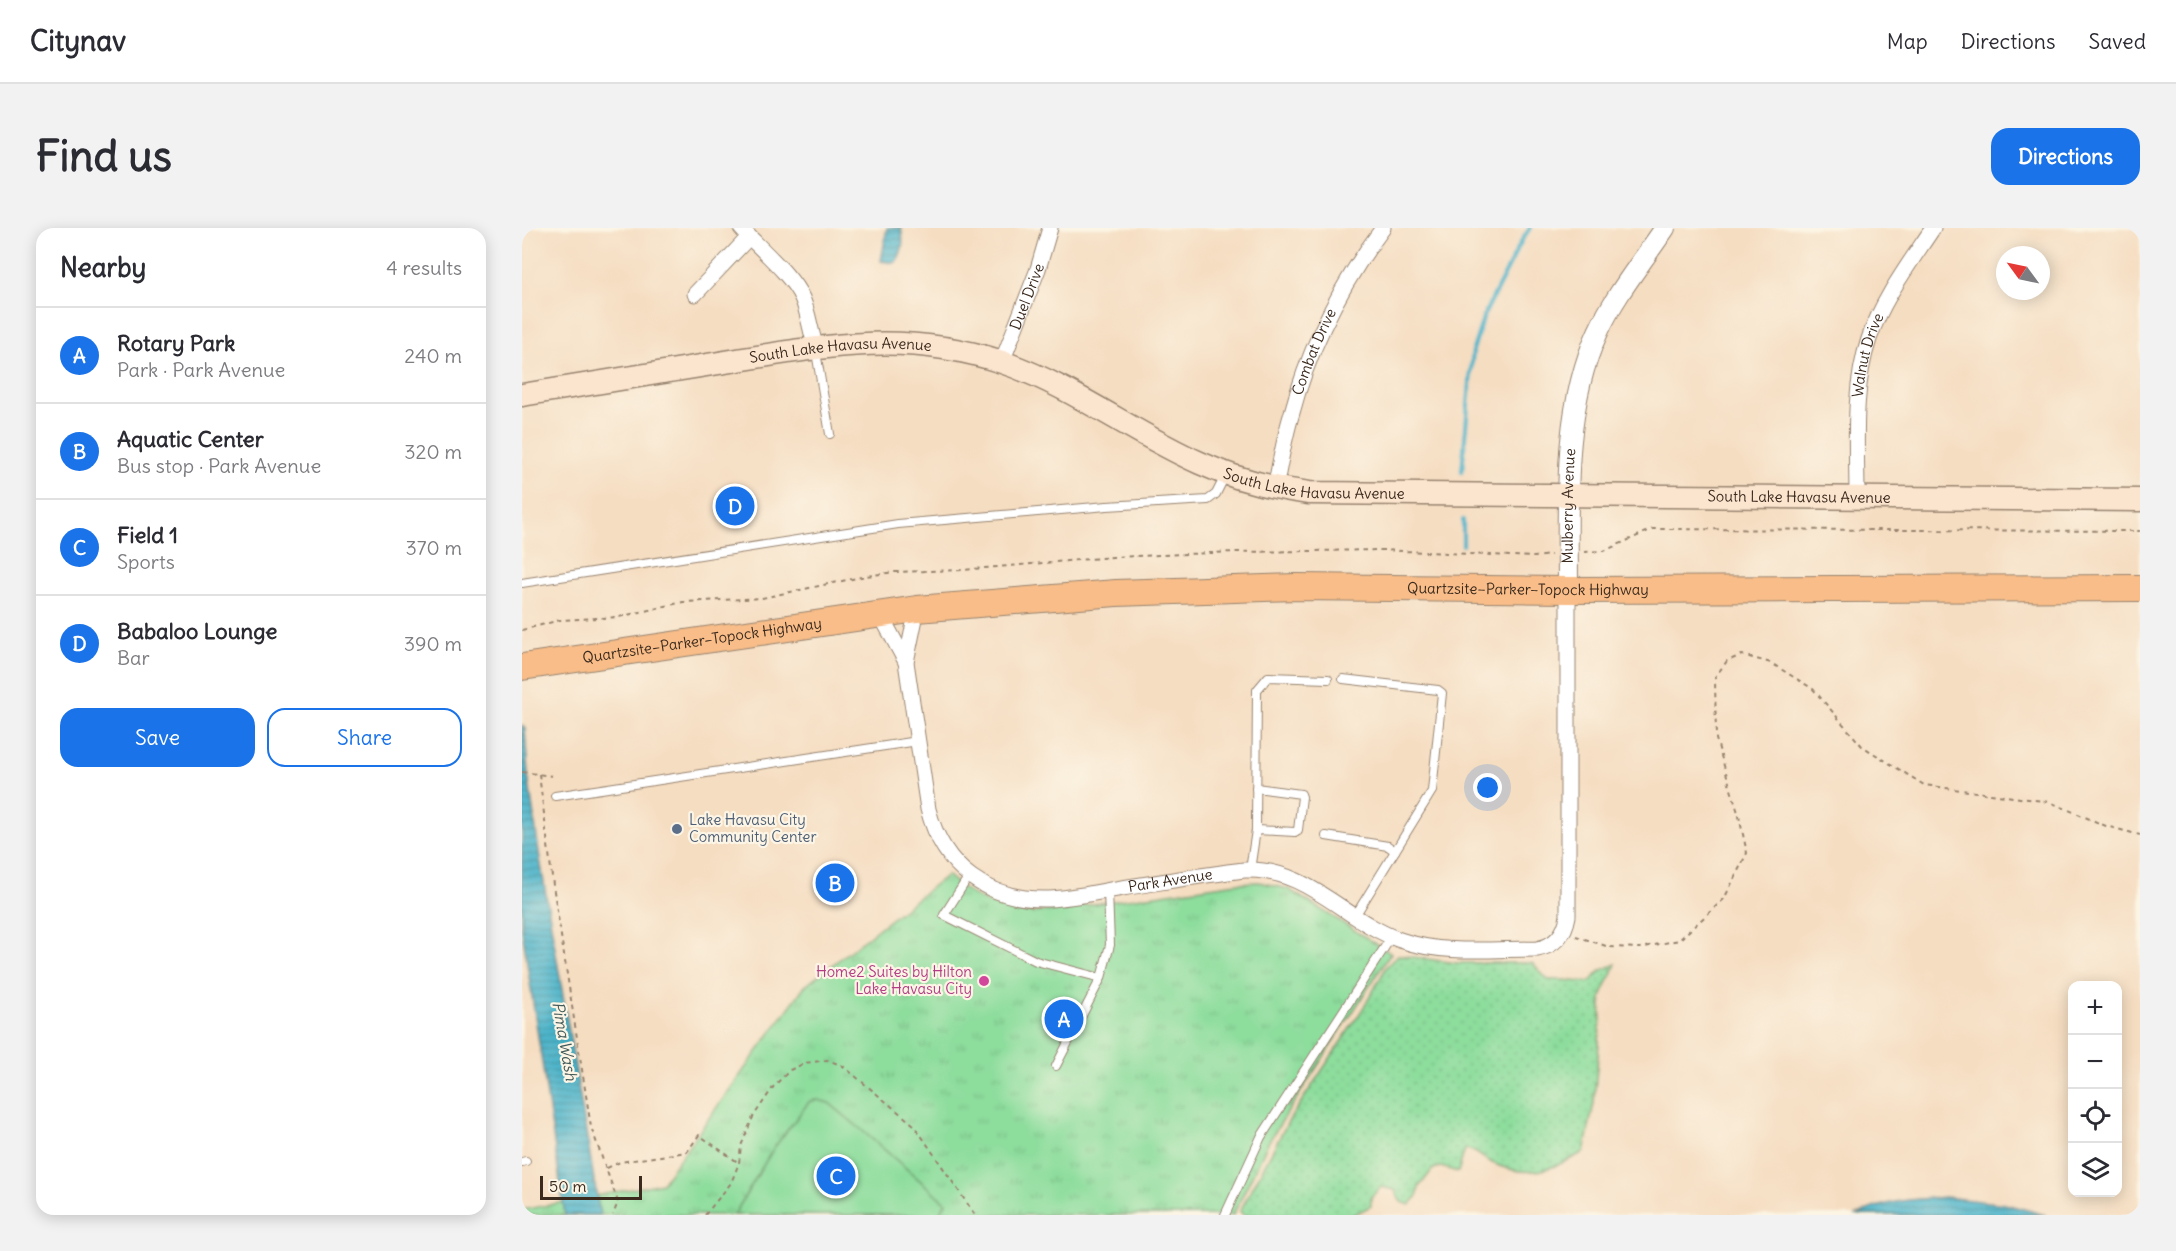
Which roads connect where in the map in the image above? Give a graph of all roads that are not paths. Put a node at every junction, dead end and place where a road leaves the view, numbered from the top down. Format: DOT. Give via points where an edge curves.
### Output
graph roads {
  1 [pos="1050,228"];
  2 [pos="1383,228"];
  3 [pos="1665,228"];
  4 [pos="1933,228"];
  5 [pos="745,232"];
  6 [pos="695,294"];
  7 [pos="816,347"];
  8 [pos="1002,362"];
  9 [pos="522,395"];
  10 [pos="830,434"];
  11 [pos="1226,474"];
  12 [pos="1275,488"];
  13 [pos="1568,496"];
  14 [pos="1857,498"];
  15 [pos="2140,500"];
  16 [pos="522,583"];
  17 [pos="2140,588"];
  18 [pos="1568,590"];
  19 [pos="917,609"];
  20 [pos="880,614"];
  21 [pos="906,662"];
  22 [pos="522,667"];
  23 [pos="1328,679"];
  24 [pos="1343,679"];
  25 [pos="918,741"];
  26 [pos="1256,788"];
  27 [pos="555,795"];
  28 [pos="1256,830"];
  29 [pos="1326,836"];
  30 [pos="1395,851"];
  31 [pos="1250,870"];
  32 [pos="969,876"];
  33 [pos="1108,890"];
  34 [pos="1355,916"];
  35 [pos="1563,932"];
  36 [pos="1392,936"];
  37 [pos="1101,978"];
  38 [pos="1056,1066"];
  39 [pos="1225,1215"];
  1 -- 8 [label="street, Duel Drive"];
  2 -- 12 [label="street, Combat Drive" via="1353,271 1316,342 1290,417"];
  3 -- 13 [label="street, Mulberry Avenue" via="1608,312 1590,351 1578,391"];
  4 -- 14 [label="street, Walnut Drive" via="1885,303 1864,356 1858,393"];
  5 -- 6 [label="street"];
  5 -- 7 [label="street" via="797,290"];
  7 -- 8 [label="main road, South Lake Havasu Avenue" via="908,343"];
  7 -- 9 [label="main road, South Lake Havasu Avenue"];
  7 -- 10 [label="lane"];
  8 -- 11 [label="main road, South Lake Havasu Avenue" via="1060,387"];
  11 -- 12 [label="main road, South Lake Havasu Avenue"];
  11 -- 16 [label="lane" via="1216,494 1208,500 898,524"];
  12 -- 13 [label="main road, South Lake Havasu Avenue" via="1338,494"];
  13 -- 14 [label="main road, South Lake Havasu Avenue"];
  13 -- 18 [label="street, Mulberry Avenue"];
  14 -- 15 [label="main road, South Lake Havasu Avenue"];
  17 -- 18 [label="highway, Quartzsite–Parker–Topock Highway"];
  18 -- 19 [label="highway, Quartzsite–Parker–Topock Highway" via="1296,587 1116,593"];
  18 -- 35 [label="street, Mulberry Avenue" via="1568,916"];
  19 -- 20 [label="highway, Quartzsite–Parker–Topock Highway"];
  19 -- 21 [label="street, Park Avenue"];
  20 -- 21 [label="street, Park Avenue"];
  20 -- 22 [label="highway, Quartzsite–Parker–Topock Highway"];
  21 -- 25 [label="street, Park Avenue"];
  23 -- 26 [label="lane" via="1268,677 1257,690"];
  24 -- 30 [label="lane" via="1442,693 1432,791"];
  25 -- 27 [label="lane"];
  25 -- 32 [label="street, Park Avenue" via="934,830"];
  26 -- 28 [label="lane"];
  26 -- 28 [label="lane" via="1301,794 1302,798 1298,830"];
  28 -- 31 [label="lane"];
  29 -- 30 [label="lane" via="1388,846"];
  30 -- 34 [label="lane"];
  31 -- 33 [label="street, Park Avenue"];
  31 -- 34 [label="street, Park Avenue" via="1293,878"];
  32 -- 33 [label="street, Park Avenue" via="997,891 1027,898 1050,899"];
  32 -- 37 [label="lane" via="944,915 1036,961"];
  33 -- 37 [label="lane" via="1110,945"];
  34 -- 36 [label="street, Park Avenue"];
  35 -- 36 [label="street, Park Avenue" via="1553,943 1537,949 1444,949"];
  36 -- 39 [label="lane" via="1261,1137"];
  37 -- 38 [label="lane"];
}
